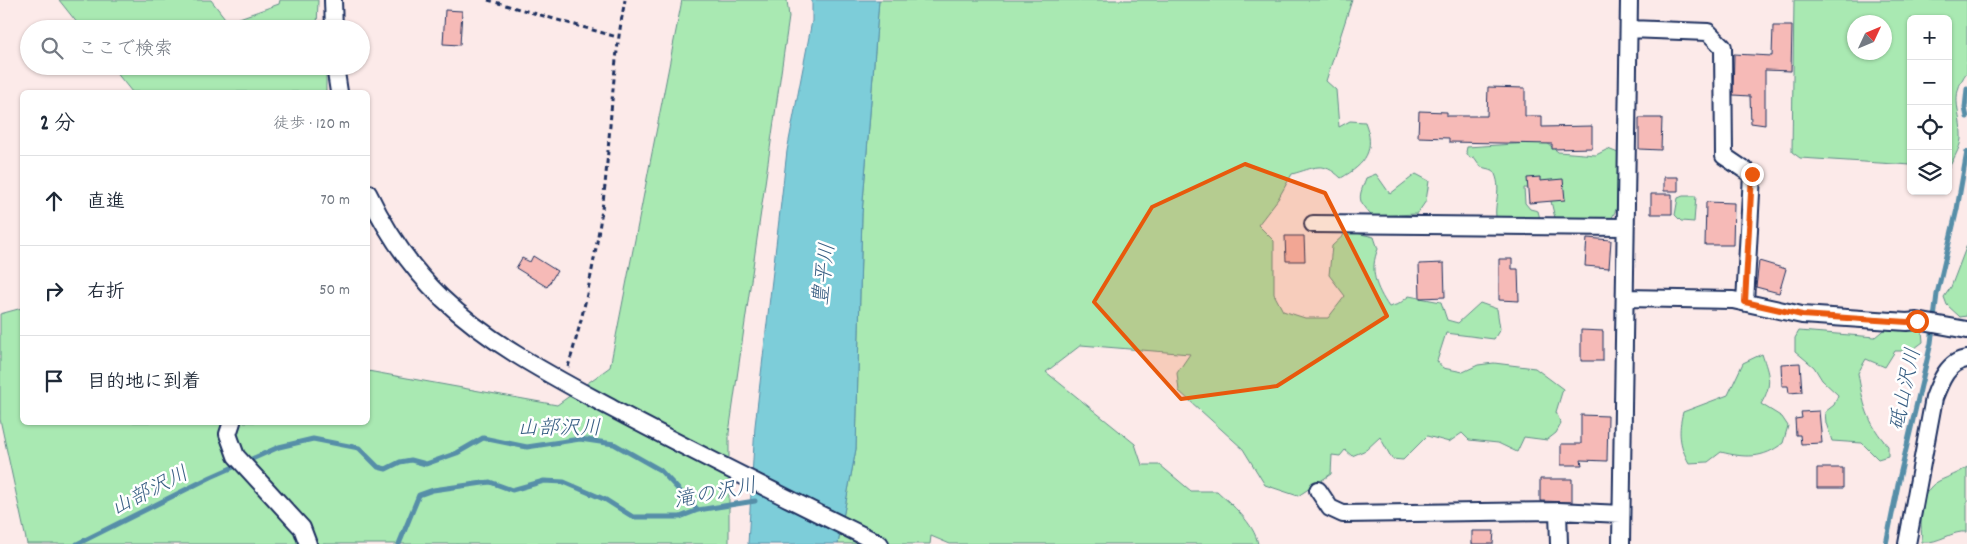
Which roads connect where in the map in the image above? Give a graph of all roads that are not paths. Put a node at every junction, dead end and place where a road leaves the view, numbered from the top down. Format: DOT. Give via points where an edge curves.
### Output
graph roads {
  1 [pos="333,0"];
  2 [pos="1629,0"];
  3 [pos="334,20"];
  4 [pos="1629,29"];
  5 [pos="337,75"];
  6 [pos="338,90"];
  7 [pos="370,196"];
  8 [pos="1313,224"];
  9 [pos="1625,227"];
  10 [pos="1625,298"];
  11 [pos="1745,302"];
  12 [pos="1967,330"];
  13 [pos="1967,358"];
  14 [pos="231,425"];
  15 [pos="1318,490"];
  16 [pos="1558,511"];
  17 [pos="1621,514"];
  18 [pos="308,544"];
  19 [pos="880,544"];
  20 [pos="1559,544"];
  21 [pos="1621,544"];
  22 [pos="1907,544"];
  1 -- 3 [label="street"];
  2 -- 4 [label="street"];
  4 -- 9 [label="street"];
  4 -- 11 [label="street" via="1708,32 1723,47 1724,156 1752,174"];
  5 -- 6 [label="street"];
  7 -- 19 [label="street" via="402,252 442,298 468,321 512,351 692,451"];
  8 -- 9 [label="street"];
  9 -- 10 [label="street"];
  10 -- 11 [label="street"];
  10 -- 17 [label="street"];
  11 -- 12 [label="street" via="1802,315 1917,321"];
  13 -- 22 [label="street" via="1954,364 1942,377 1934,398"];
  14 -- 18 [label="street" via="228,434 241,461 302,528"];
  15 -- 16 [label="street" via="1330,508 1343,514"];
  16 -- 17 [label="street"];
  16 -- 20 [label="street"];
  17 -- 21 [label="street"];
}
